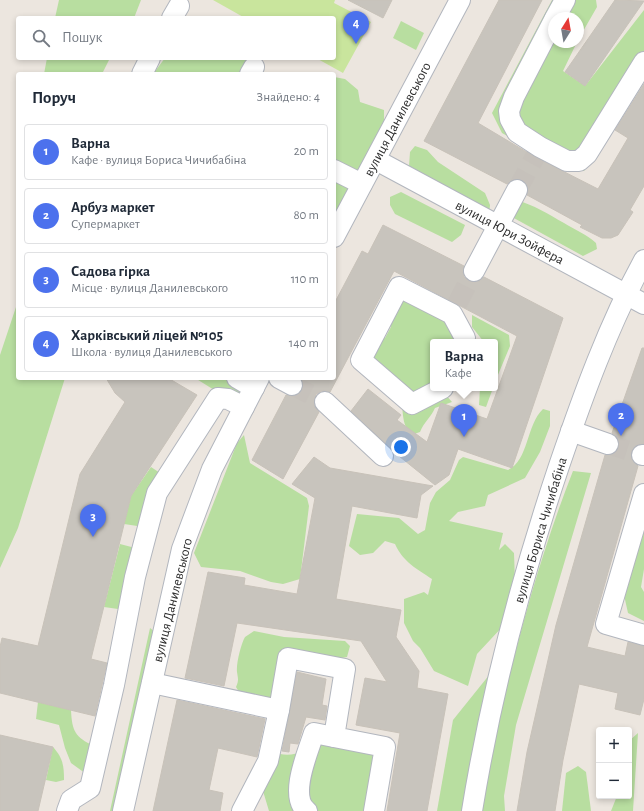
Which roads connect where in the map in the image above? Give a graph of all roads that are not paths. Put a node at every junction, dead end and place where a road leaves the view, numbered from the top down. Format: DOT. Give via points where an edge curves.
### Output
graph roads {
  1 [pos="460,0"];
  2 [pos="565,0"];
  3 [pos="559,12"];
  4 [pos="548,32"];
  5 [pos="149,60"];
  6 [pos="644,62"];
  7 [pos="143,72"];
  8 [pos="376,160"];
  9 [pos="336,171"];
  10 [pos="362,184"];
  11 [pos="517,190"];
  12 [pos="498,225"];
  13 [pos="336,233"];
  14 [pos="644,260"];
  15 [pos="474,271"];
  16 [pos="626,294"];
  17 [pos="644,304"];
  18 [pos="465,339"];
  19 [pos="245,380"];
  20 [pos="257,383"];
  21 [pos="437,391"];
  22 [pos="325,402"];
  23 [pos="244,407"];
  24 [pos="571,431"];
  25 [pos="608,444"];
  26 [pos="383,456"];
  27 [pos="644,494"];
  28 [pos="644,635"];
  29 [pos="152,683"];
  30 [pos="279,710"];
  31 [pos="334,737"];
  32 [pos="67,811"];
  33 [pos="123,811"];
  34 [pos="242,811"];
  35 [pos="307,811"];
  36 [pos="374,811"];
  37 [pos="472,811"];
  1 -- 8 [label="street, вулиця Данилевського"];
  2 -- 3 [label="street"];
  4 -- 6 [label="street" via="509,111 512,126 538,151 567,161 579,161 583,158"];
  5 -- 7 [label="street"];
  8 -- 10 [label="street, вулиця Данилевського"];
  8 -- 12 [label="street, вулиця Юри Зойфера"];
  9 -- 10 [label="street"];
  10 -- 13 [label="street, вулиця Данилевського"];
  11 -- 12 [label="street"];
  12 -- 15 [label="street"];
  12 -- 16 [label="street, вулиця Юри Зойфера"];
  14 -- 16 [label="street, вулиця Бориса Чичибабіна"];
  16 -- 17 [label="street, вулиця Юри Зойфера"];
  16 -- 24 [label="street, вулиця Бориса Чичибабіна"];
  18 -- 21 [label="street" via="455,309 399,287 361,360 412,404"];
  19 -- 20 [label="street"];
  20 -- 23 [label="street, вулиця Данилевського"];
  22 -- 26 [label="street"];
  23 -- 29 [label="street, вулиця Данилевського" via="212,469 182,549"];
  23 -- 32 [label="street" via="228,399 218,398 157,493 90,788 71,800"];
  24 -- 25 [label="street"];
  24 -- 37 [label="street, вулиця Бориса Чичибабіна" via="536,535 512,619"];
  27 -- 28 [label="street" via="606,624"];
  29 -- 30 [label="street"];
  29 -- 33 [label="street, вулиця Данилевського"];
  30 -- 31 [label="street" via="288,658 345,669"];
  30 -- 34 [label="street" via="268,761"];
  31 -- 35 [label="street" via="314,733 302,769 298,795 303,808"];
  31 -- 36 [label="street" via="385,747"];
}
